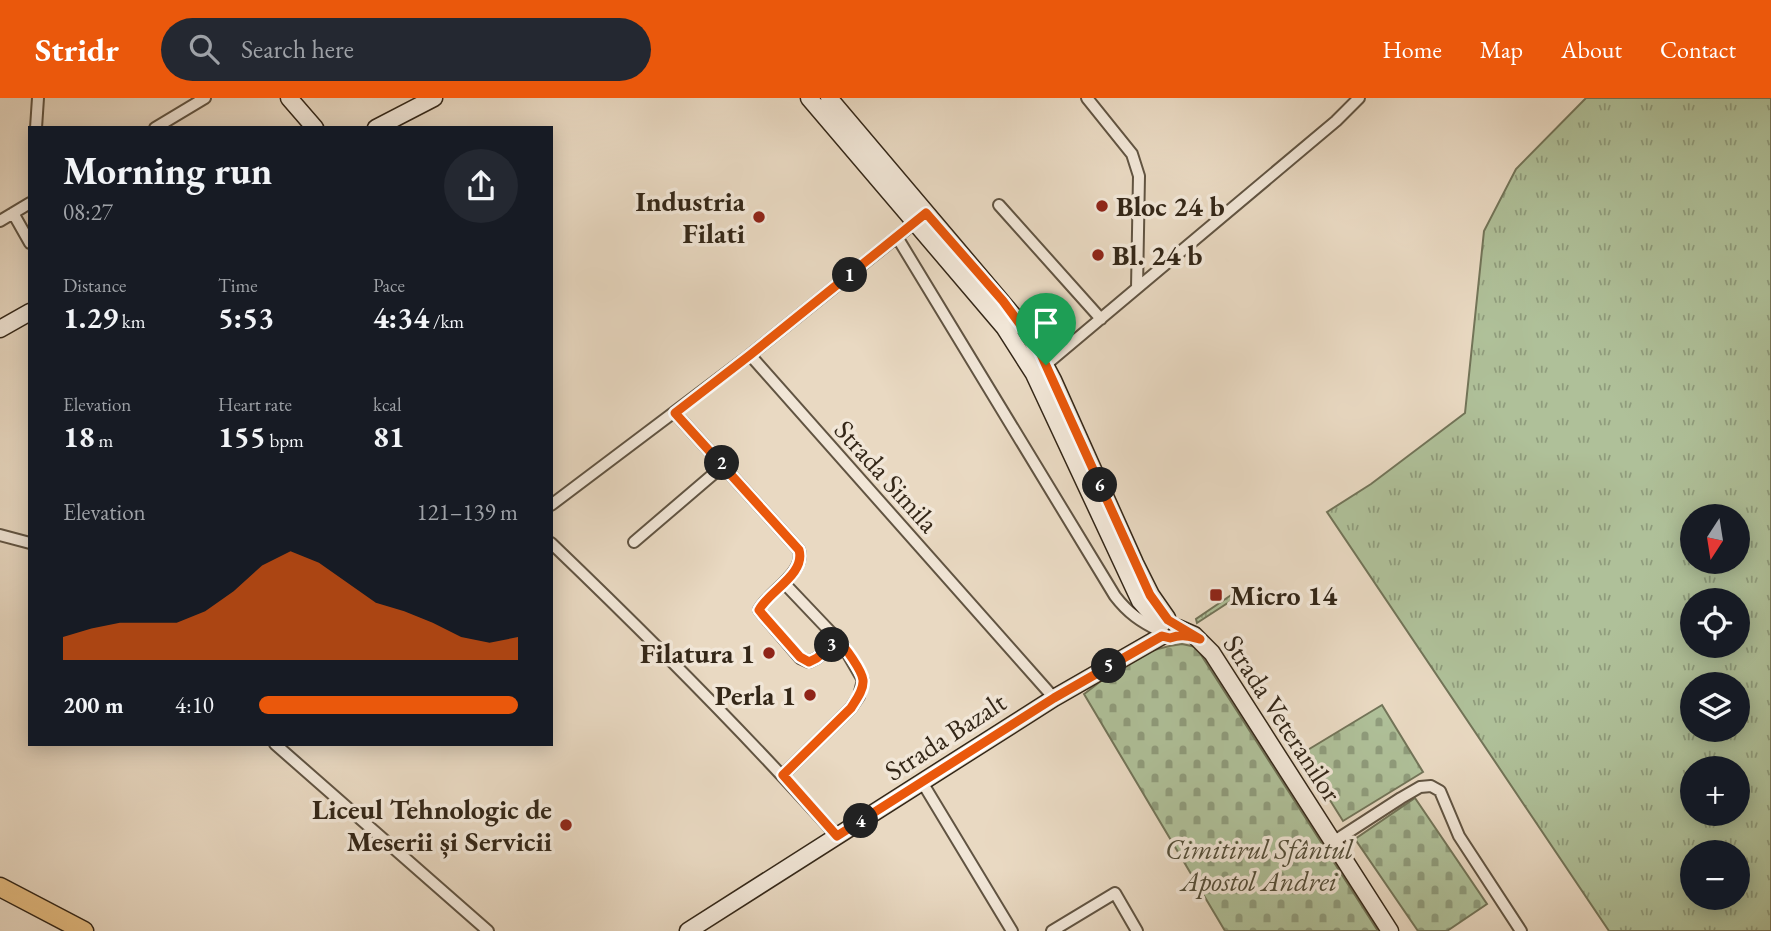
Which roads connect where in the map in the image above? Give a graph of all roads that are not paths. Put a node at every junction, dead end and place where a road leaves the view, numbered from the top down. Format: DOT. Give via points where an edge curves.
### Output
graph roads {
  1 [pos="38,98"];
  2 [pos="205,98"];
  3 [pos="289,98"];
  4 [pos="434,98"];
  5 [pos="809,98"];
  6 [pos="829,98"];
  7 [pos="1087,98"];
  8 [pos="1359,98"];
  9 [pos="36,126"];
  10 [pos="158,126"];
  11 [pos="313,126"];
  12 [pos="380,126"];
  13 [pos="28,204"];
  14 [pos="999,205"];
  15 [pos="12,213"];
  16 [pos="920,218"];
  17 [pos="0,221"];
  18 [pos="897,237"];
  19 [pos="28,240"];
  20 [pos="1137,288"];
  21 [pos="28,313"];
  22 [pos="1101,319"];
  23 [pos="0,329"];
  24 [pos="750,355"];
  25 [pos="1040,369"];
  26 [pos="675,413"];
  27 [pos="723,465"];
  28 [pos="553,504"];
  29 [pos="0,535"];
  30 [pos="634,542"];
  31 [pos="28,543"];
  32 [pos="553,545"];
  33 [pos="784,583"];
  34 [pos="1168,629"];
  35 [pos="837,640"];
  36 [pos="1054,698"];
  37 [pos="277,746"];
  38 [pos="783,775"];
  39 [pos="922,782"];
  40 [pos="837,836"];
  41 [pos="1334,842"];
  42 [pos="0,887"];
  43 [pos="84,931"];
  44 [pos="488,931"];
  45 [pos="688,931"];
  46 [pos="1012,931"];
  47 [pos="1052,931"];
  48 [pos="1138,931"];
  49 [pos="1390,931"];
  50 [pos="1521,931"];
  1 -- 9 [label="street"];
  2 -- 10 [label="street"];
  3 -- 11 [label="main road"];
  4 -- 12 [label="main road"];
  5 -- 16 [label="main road"];
  6 -- 16 [label="main road"];
  7 -- 20 [label="street" via="1137,165"];
  8 -- 20 [label="street"];
  13 -- 15 [label="street"];
  14 -- 22 [label="street"];
  15 -- 17 [label="street"];
  15 -- 19 [label="street"];
  16 -- 18 [label="street"];
  16 -- 25 [label="main road" via="1016,318 1039,350"];
  18 -- 24 [label="street"];
  18 -- 34 [label="street" via="1115,596 1137,620"];
  20 -- 22 [label="street"];
  21 -- 23 [label="main road"];
  22 -- 25 [label="street"];
  24 -- 26 [label="street"];
  24 -- 36 [label="street, Strada Simila"];
  25 -- 34 [label="main road"];
  26 -- 27 [label="street"];
  26 -- 28 [label="street"];
  27 -- 30 [label="street"];
  27 -- 33 [label="street" via="799,550 799,564"];
  29 -- 31 [label="street"];
  32 -- 38 [label="street"];
  33 -- 35 [label="street"];
  33 -- 35 [label="street" via="759,610 800,657 809,662"];
  34 -- 36 [label="main road, Strada Bazalt"];
  34 -- 41 [label="main road, Strada Veteranilor" via="1200,639 1212,653"];
  35 -- 38 [label="street" via="863,680 859,695"];
  36 -- 39 [label="main road, Strada Bazalt"];
  37 -- 44 [label="street"];
  38 -- 40 [label="street"];
  39 -- 40 [label="main road, Strada Bazalt"];
  39 -- 46 [label="street"];
  40 -- 45 [label="main road, Strada Bazalt"];
  41 -- 49 [label="main road, Strada Veteranilor"];
  41 -- 50 [label="street" via="1420,787 1432,786 1440,791 1459,836"];
  42 -- 43 [label="main road"];
  47 -- 48 [label="street" via="1115,893"];
}
